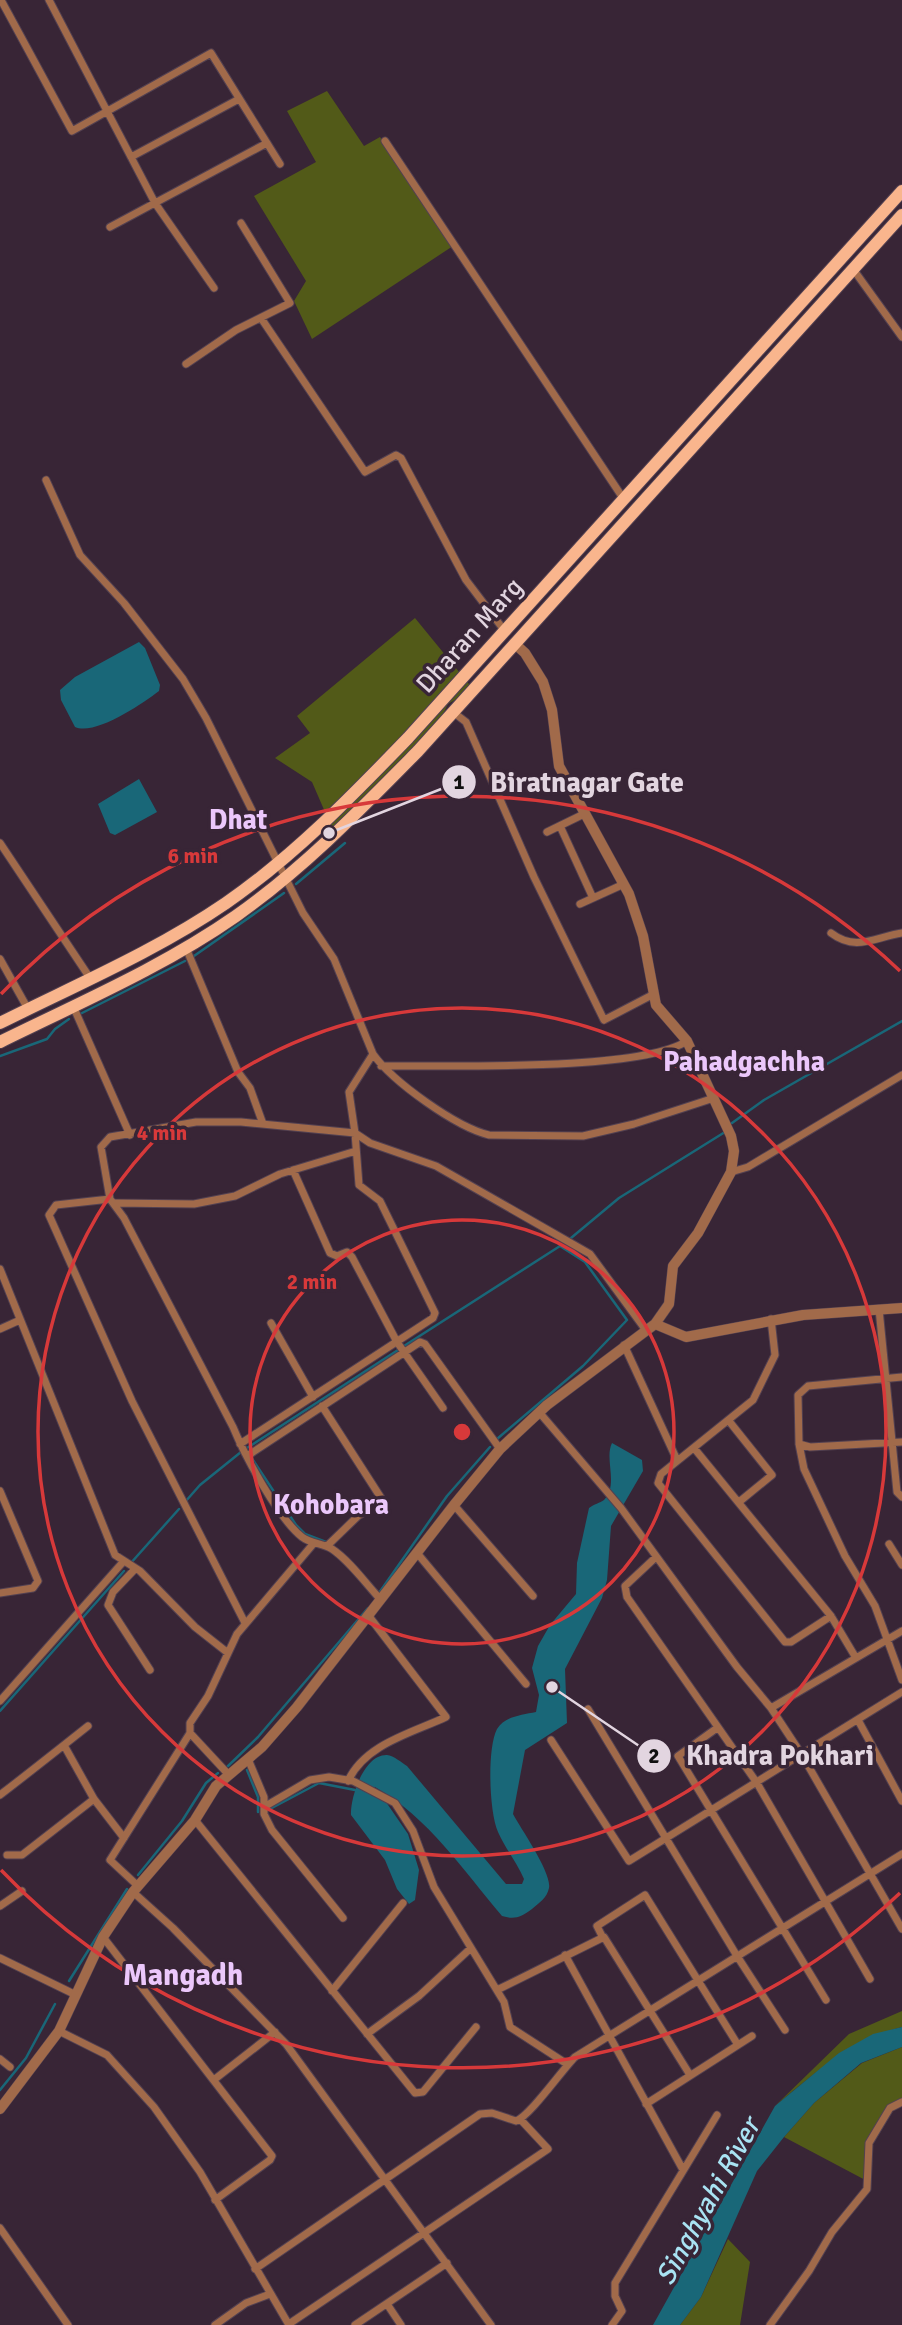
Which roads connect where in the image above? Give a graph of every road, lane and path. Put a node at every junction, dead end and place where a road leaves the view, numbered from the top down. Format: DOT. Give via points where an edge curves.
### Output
graph roads {
  1 [pos="1,0"];
  2 [pos="49,0"];
  3 [pos="239,99"];
  4 [pos="107,112"];
  5 [pos="385,141"];
  6 [pos="267,143"];
  7 [pos="131,157"];
  8 [pos="279,164"];
  9 [pos="902,191"];
  10 [pos="155,203"];
  11 [pos="902,215"];
  12 [pos="241,223"];
  13 [pos="110,227"];
  14 [pos="853,269"];
  15 [pos="214,288"];
  16 [pos="261,318"];
  17 [pos="902,337"];
  18 [pos="186,364"];
  19 [pos="46,480"];
  20 [pos="623,498"];
  21 [pos="504,630"];
  22 [pos="514,643"];
  23 [pos="453,712"];
  24 [pos="586,813"];
  25 [pos="559,826"];
  26 [pos="547,832"];
  27 [pos="0,842"];
  28 [pos="279,863"];
  29 [pos="287,878"];
  30 [pos="624,884"];
  31 [pos="593,898"];
  32 [pos="580,904"];
  33 [pos="831,933"];
  34 [pos="902,933"];
  35 [pos="186,948"];
  36 [pos="0,959"];
  37 [pos="90,978"];
  38 [pos="652,995"];
  39 [pos="74,1006"];
  40 [pos="28,1009"];
  41 [pos="0,1023"];
  42 [pos="687,1041"];
  43 [pos="0,1042"];
  44 [pos="373,1054"];
  45 [pos="381,1066"];
  46 [pos="902,1075"];
  47 [pos="714,1097"];
  48 [pos="263,1124"];
  49 [pos="355,1133"];
  50 [pos="130,1135"];
  51 [pos="356,1151"];
  52 [pos="293,1170"];
  53 [pos="731,1172"];
  54 [pos="113,1201"];
  55 [pos="0,1269"];
  56 [pos="902,1308"];
  57 [pos="879,1309"];
  58 [pos="771,1319"];
  59 [pos="20,1320"];
  60 [pos="271,1323"];
  61 [pos="650,1326"];
  62 [pos="0,1329"];
  63 [pos="397,1342"];
  64 [pos="624,1345"];
  65 [pos="404,1352"];
  66 [pos="902,1377"];
  67 [pos="886,1378"];
  68 [pos="313,1396"];
  69 [pos="323,1406"];
  70 [pos="443,1408"];
  71 [pos="539,1412"];
  72 [pos="729,1421"];
  73 [pos="892,1442"];
  74 [pos="902,1442"];
  75 [pos="240,1444"];
  76 [pos="799,1444"];
  77 [pos="694,1448"];
  78 [pos="500,1449"];
  79 [pos="247,1457"];
  80 [pos="677,1460"];
  81 [pos="0,1491"];
  82 [pos="902,1497"];
  83 [pos="2,1500"];
  84 [pos="739,1502"];
  85 [pos="454,1505"];
  86 [pos="314,1543"];
  87 [pos="889,1544"];
  88 [pos="327,1546"];
  89 [pos="417,1553"];
  90 [pos="656,1557"];
  91 [pos="123,1562"];
  92 [pos="902,1565"];
  93 [pos="135,1569"];
  94 [pos="0,1593"];
  95 [pos="533,1596"];
  96 [pos="381,1600"];
  97 [pos="368,1615"];
  98 [pos="831,1616"];
  99 [pos="245,1623"];
  100 [pos="902,1631"];
  101 [pos="886,1641"];
  102 [pos="228,1653"];
  103 [pos="856,1658"];
  104 [pos="150,1670"];
  105 [pos="902,1680"];
  106 [pos="526,1684"];
  107 [pos="902,1692"];
  108 [pos="0,1701"];
  109 [pos="771,1708"];
  110 [pos="588,1709"];
  111 [pos="858,1720"];
  112 [pos="88,1726"];
  113 [pos="718,1728"];
  114 [pos="190,1733"];
  115 [pos="551,1740"];
  116 [pos="65,1747"];
  117 [pos="802,1755"];
  118 [pos="248,1759"];
  119 [pos="229,1775"];
  120 [pos="350,1781"];
  121 [pos="757,1783"];
  122 [pos="0,1795"];
  123 [pos="94,1799"];
  124 [pos="902,1801"];
  125 [pos="264,1807"];
  126 [pos="713,1809"];
  127 [pos="195,1820"];
  128 [pos="124,1838"];
  129 [pos="667,1838"];
  130 [pos="902,1854"];
  131 [pos="7,1855"];
  132 [pos="869,1874"];
  133 [pos="136,1889"];
  134 [pos="22,1891"];
  135 [pos="826,1901"];
  136 [pos="402,1903"];
  137 [pos="0,1906"];
  138 [pos="343,1918"];
  139 [pos="784,1927"];
  140 [pos="902,1929"];
  141 [pos="602,1936"];
  142 [pos="103,1937"];
  143 [pos="471,1948"];
  144 [pos="565,1955"];
  145 [pos="737,1956"];
  146 [pos="0,1958"];
  147 [pos="870,1979"];
  148 [pos="697,1981"];
  149 [pos="497,1990"];
  150 [pos="332,1991"];
  151 [pos="74,1994"];
  152 [pos="826,2000"];
  153 [pos="650,2010"];
  154 [pos="476,2027"];
  155 [pos="785,2030"];
  156 [pos="59,2031"];
  157 [pos="275,2032"];
  158 [pos="367,2034"];
  159 [pos="608,2035"];
  160 [pos="752,2035"];
  161 [pos="738,2045"];
  162 [pos="0,2059"];
  163 [pos="568,2064"];
  164 [pos="10,2067"];
  165 [pos="690,2075"];
  166 [pos="215,2079"];
  167 [pos="902,2102"];
  168 [pos="646,2104"];
  169 [pos="0,2109"];
  170 [pos="718,2115"];
  171 [pos="521,2120"];
  172 [pos="682,2168"];
  173 [pos="386,2179"];
  174 [pos="215,2200"];
  175 [pos="0,2228"];
  176 [pos="427,2233"];
  177 [pos="447,2263"];
  178 [pos="255,2269"];
  179 [pos="270,2294"];
  180 [pos="387,2304"];
  181 [pos="68,2325"];
  182 [pos="215,2325"];
  183 [pos="289,2325"];
  184 [pos="355,2325"];
  185 [pos="401,2325"];
  186 [pos="491,2325"];
  187 [pos="612,2325"];
  188 [pos="770,2325"];
  1 -- 4 [label="street" via="72,131"];
  2 -- 4 [label="street"];
  3 -- 4 [label="street" via="211,53"];
  3 -- 6 [label="street"];
  3 -- 7 [label="street"];
  4 -- 7 [label="street"];
  5 -- 20 [label="street"];
  6 -- 8 [label="street"];
  6 -- 10 [label="street"];
  7 -- 10 [label="street"];
  9 -- 20 [label="main road, Dharan Marg"];
  10 -- 13 [label="street"];
  10 -- 15 [label="street"];
  11 -- 14 [label="main road, Dharan Marg"];
  12 -- 16 [label="street" via="290,303"];
  14 -- 17 [label="street"];
  14 -- 22 [label="main road, Dharan Marg"];
  16 -- 18 [label="street"];
  16 -- 21 [label="street" via="365,472 396,455 401,457 466,580"];
  19 -- 28 [label="street" via="80,555 183,679"];
  20 -- 21 [label="main road, Dharan Marg"];
  21 -- 28 [label="main road, Dharan Marg" via="398,748"];
  22 -- 23 [label="main road, Dharan Marg"];
  22 -- 24 [label="street" via="543,682 552,710 559,766"];
  23 -- 29 [label="main road, Dharan Marg" via="340,831"];
  23 -- 38 [label="street" via="466,722 604,1020"];
  24 -- 25 [label="street"];
  24 -- 30 [label="street"];
  25 -- 26 [label="street"];
  25 -- 31 [label="street"];
  27 -- 37 [label="street"];
  28 -- 29 [label="street"];
  28 -- 37 [label="main road, Dharan Marg" via="178,933"];
  29 -- 35 [label="main road, Dharan Marg"];
  29 -- 44 [label="street" via="343,976"];
  30 -- 31 [label="street"];
  30 -- 38 [label="street" via="643,936"];
  31 -- 32 [label="street"];
  33 -- 34 [label="street" via="854,944"];
  35 -- 39 [label="main road, Dharan Marg"];
  35 -- 48 [label="street"];
  36 -- 40 [label="street"];
  37 -- 40 [label="main road, Dharan Marg"];
  38 -- 42 [label="street"];
  39 -- 43 [label="main road, Dharan Marg"];
  39 -- 50 [label="street"];
  40 -- 41 [label="main road, Dharan Marg"];
  42 -- 45 [label="street" via="655,1053 596,1061"];
  42 -- 47 [label="street"];
  44 -- 45 [label="street"];
  44 -- 49 [label="street" via="349,1091"];
  45 -- 47 [label="street" via="423,1099 475,1132 489,1135 583,1136 644,1122"];
  46 -- 53 [label="street" via="748,1167"];
  47 -- 53 [label="street" via="732,1136"];
  48 -- 49 [label="street"];
  48 -- 50 [label="street" via="196,1122"];
  49 -- 51 [label="street"];
  49 -- 61 [label="street" via="370,1143 436,1166 575,1244"];
  50 -- 54 [label="street" via="110,1138 102,1147"];
  51 -- 52 [label="street"];
  51 -- 63 [label="street" via="361,1189 380,1201 435,1313"];
  52 -- 54 [label="street" via="236,1196 205,1202"];
  52 -- 63 [label="street" via="330,1253 346,1252 352,1257"];
  53 -- 61 [label="street" via="704,1223 673,1266 669,1304"];
  54 -- 75 [label="street"];
  54 -- 99 [label="street" via="56,1205 49,1215 132,1401"];
  55 -- 59 [label="street"];
  56 -- 57 [label="street"];
  57 -- 58 [label="street"];
  57 -- 67 [label="street"];
  58 -- 61 [label="street" via="686,1337"];
  58 -- 72 [label="street" via="773,1363 752,1399"];
  59 -- 62 [label="street"];
  59 -- 91 [label="street" via="115,1555"];
  60 -- 68 [label="street"];
  61 -- 64 [label="street"];
  63 -- 65 [label="street"];
  63 -- 68 [label="street"];
  64 -- 71 [label="street"];
  64 -- 80 [label="street"];
  65 -- 69 [label="street"];
  65 -- 70 [label="street"];
  65 -- 78 [label="street" via="420,1342 425,1344"];
  66 -- 67 [label="street"];
  67 -- 73 [label="street"];
  67 -- 76 [label="street" via="803,1388 798,1395"];
  68 -- 75 [label="street"];
  69 -- 79 [label="street"];
  69 -- 88 [label="street" via="383,1501"];
  71 -- 78 [label="street"];
  71 -- 90 [label="street" via="621,1508"];
  72 -- 77 [label="street"];
  72 -- 84 [label="street" via="772,1475"];
  73 -- 74 [label="street"];
  73 -- 76 [label="street"];
  73 -- 82 [label="street" via="897,1492"];
  75 -- 79 [label="street"];
  76 -- 101 [label="street" via="815,1496 875,1606"];
  77 -- 80 [label="street"];
  77 -- 84 [label="street"];
  78 -- 85 [label="street"];
  79 -- 86 [label="street" via="293,1528"];
  80 -- 98 [label="street" via="659,1476 659,1486 785,1642"];
  81 -- 83 [label="street"];
  83 -- 94 [label="street" via="38,1581 33,1588"];
  84 -- 98 [label="street"];
  85 -- 89 [label="street"];
  85 -- 95 [label="street"];
  86 -- 88 [label="street"];
  86 -- 99 [label="street"];
  87 -- 92 [label="street"];
  88 -- 96 [label="street"];
  89 -- 96 [label="street"];
  89 -- 106 [label="street"];
  90 -- 109 [label="street"];
  90 -- 113 [label="street" via="624,1591"];
  91 -- 93 [label="street"];
  91 -- 108 [label="street"];
  93 -- 102 [label="street" via="195,1628"];
  93 -- 104 [label="street" via="107,1605"];
  96 -- 97 [label="street"];
  97 -- 118 [label="street" via="298,1707"];
  97 -- 120 [label="street" via="446,1717 372,1749 354,1767"];
  98 -- 103 [label="street"];
  99 -- 102 [label="street"];
  100 -- 101 [label="street"];
  101 -- 103 [label="street"];
  101 -- 105 [label="street"];
  102 -- 114 [label="street" via="190,1723"];
  103 -- 109 [label="street"];
  107 -- 111 [label="street"];
  109 -- 117 [label="street"];
  110 -- 129 [label="street"];
  111 -- 117 [label="street"];
  111 -- 124 [label="street"];
  112 -- 116 [label="street"];
  113 -- 121 [label="street"];
  113 -- 126 [label="street" via="678,1756"];
  114 -- 119 [label="street"];
  114 -- 128 [label="street"];
  115 -- 129 [label="street" via="629,1861"];
  116 -- 122 [label="street"];
  116 -- 123 [label="street"];
  117 -- 121 [label="street"];
  117 -- 132 [label="street"];
  118 -- 119 [label="street"];
  118 -- 125 [label="street"];
  119 -- 127 [label="street" via="216,1786"];
  120 -- 125 [label="street" via="310,1780"];
  120 -- 143 [label="street" via="395,1803 413,1831 434,1887"];
  121 -- 126 [label="street"];
  121 -- 135 [label="street"];
  123 -- 128 [label="street"];
  123 -- 131 [label="street" via="22,1855"];
  125 -- 138 [label="street" via="272,1830"];
  126 -- 129 [label="street"];
  126 -- 139 [label="street"];
  127 -- 133 [label="street"];
  127 -- 150 [label="street"];
  128 -- 133 [label="street" via="110,1860"];
  129 -- 145 [label="street"];
  130 -- 132 [label="street"];
  132 -- 135 [label="street"];
  132 -- 140 [label="street"];
  133 -- 142 [label="street"];
  133 -- 157 [label="street"];
  134 -- 137 [label="street"];
  135 -- 139 [label="street"];
  135 -- 147 [label="street"];
  136 -- 150 [label="street"];
  139 -- 145 [label="street"];
  139 -- 152 [label="street"];
  141 -- 144 [label="street"];
  141 -- 148 [label="street" via="597,1926 645,1895"];
  141 -- 153 [label="street"];
  142 -- 151 [label="street"];
  142 -- 166 [label="street"];
  143 -- 149 [label="street"];
  143 -- 158 [label="street" via="419,1996"];
  144 -- 149 [label="street"];
  144 -- 159 [label="street"];
  145 -- 148 [label="street"];
  145 -- 155 [label="street"];
  146 -- 151 [label="street"];
  148 -- 153 [label="street"];
  148 -- 161 [label="street"];
  149 -- 163 [label="street" via="510,2027"];
  150 -- 158 [label="street"];
  151 -- 156 [label="street"];
  153 -- 159 [label="street"];
  153 -- 165 [label="street"];
  154 -- 158 [label="street" via="419,2094"];
  156 -- 169 [label="street"];
  156 -- 174 [label="street" via="97,2047 115,2063 169,2127"];
  157 -- 166 [label="street"];
  157 -- 173 [label="street"];
  159 -- 163 [label="street"];
  159 -- 168 [label="street"];
  160 -- 161 [label="street"];
  161 -- 165 [label="street"];
  162 -- 164 [label="street"];
  163 -- 171 [label="street"];
  165 -- 168 [label="street"];
  166 -- 174 [label="street" via="272,2157"];
  167 -- 188 [label="street" via="890,2108 869,2143 867,2189 832,2232"];
  168 -- 172 [label="street"];
  170 -- 172 [label="street"];
  171 -- 173 [label="street" via="480,2114"];
  171 -- 176 [label="street" via="548,2149"];
  172 -- 187 [label="street" via="615,2283 622,2311"];
  173 -- 176 [label="street"];
  173 -- 178 [label="street"];
  174 -- 178 [label="street"];
  175 -- 181 [label="street"];
  176 -- 177 [label="street"];
  176 -- 183 [label="street"];
  177 -- 180 [label="street"];
  177 -- 186 [label="street"];
  178 -- 179 [label="street"];
  179 -- 182 [label="street" via="246,2303"];
  179 -- 183 [label="street"];
  180 -- 184 [label="street"];
  180 -- 185 [label="street"];
}
